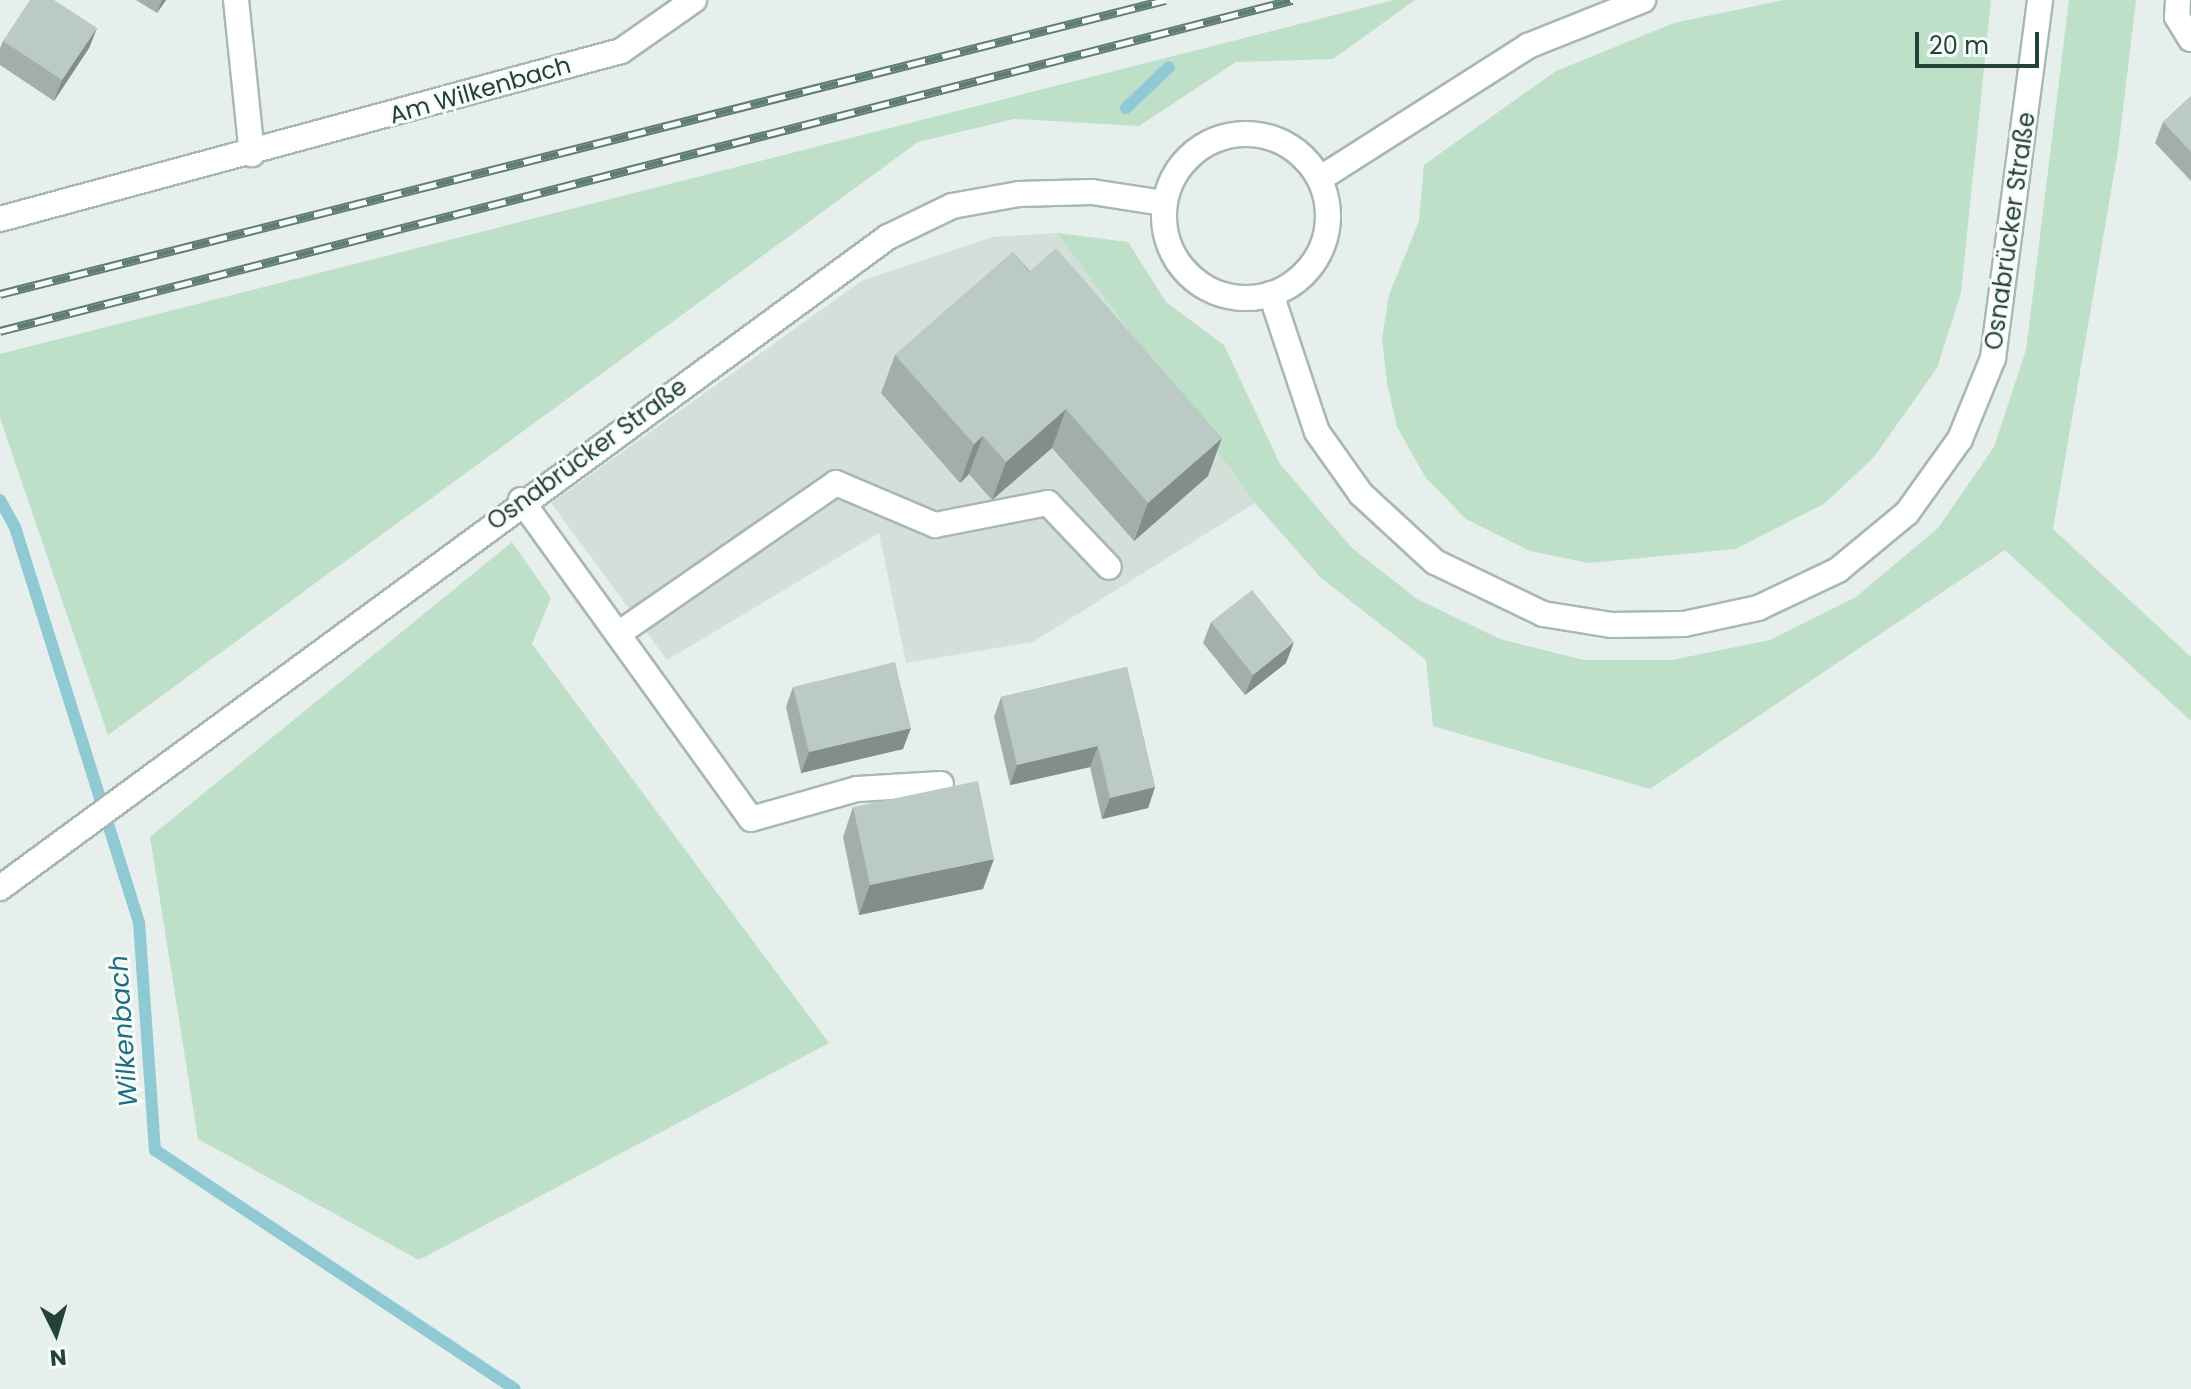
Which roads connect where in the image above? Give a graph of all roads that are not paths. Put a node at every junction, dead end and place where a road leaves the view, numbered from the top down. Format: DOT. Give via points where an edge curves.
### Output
graph roads {
  1 [pos="236,0"];
  2 [pos="694,0"];
  3 [pos="1643,0"];
  4 [pos="2040,0"];
  5 [pos="2178,0"];
  6 [pos="2191,39"];
  7 [pos="252,154"];
  8 [pos="1321,178"];
  9 [pos="1164,203"];
  10 [pos="0,219"];
  11 [pos="1271,294"];
  12 [pos="521,500"];
  13 [pos="1109,567"];
  14 [pos="618,634"];
  15 [pos="941,784"];
  16 [pos="0,888"];
  1 -- 7 [label="main road"];
  2 -- 7 [label="main road, Am Wilkenbach" via="621,51"];
  3 -- 8 [label="main road" via="1528,46"];
  4 -- 11 [label="main road, Osnabrücker Straße" via="1993,358 1960,439 1907,513 1838,570 1758,608 1684,624 1612,625 1543,614 1435,562 1361,494 1317,432"];
  5 -- 6 [label="main road" via="2177,17"];
  7 -- 10 [label="main road, Am Wilkenbach"];
  8 -- 9 [label="main road" via="1281,141 1226,136 1183,162"];
  8 -- 11 [label="main road" via="1329,215 1326,241 1300,279"];
  9 -- 11 [label="main road" via="1171,250 1185,272 1224,296"];
  9 -- 12 [label="main road, Osnabrücker Straße" via="1092,192 952,206 888,237"];
  12 -- 14 [label="main road"];
  12 -- 16 [label="main road, Osnabrücker Straße"];
  13 -- 14 [label="main road" via="1048,503 935,525 836,483"];
  14 -- 15 [label="main road" via="751,819 857,789"];
}
